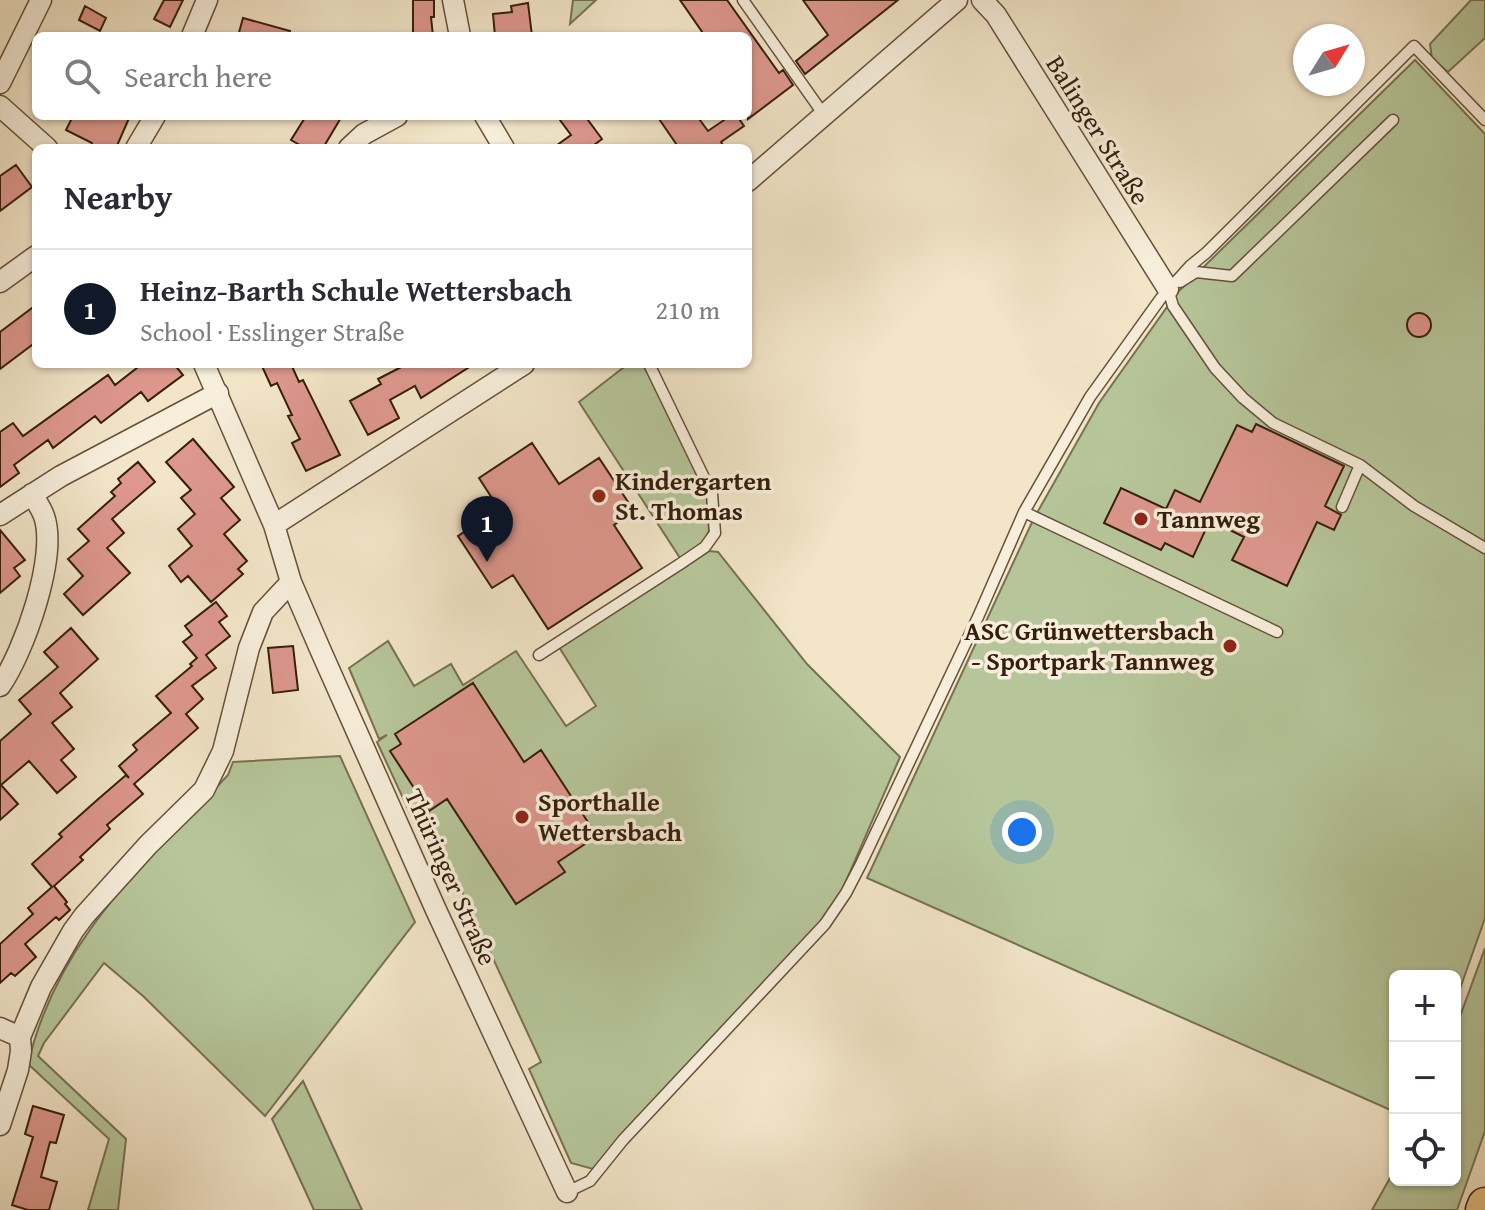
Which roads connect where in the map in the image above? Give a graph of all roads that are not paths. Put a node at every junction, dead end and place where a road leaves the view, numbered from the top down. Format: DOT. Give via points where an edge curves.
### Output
graph roads {
  1 [pos="41,0"];
  2 [pos="207,0"];
  3 [pos="453,0"];
  4 [pos="743,0"];
  5 [pos="957,0"];
  6 [pos="982,0"];
  7 [pos="194,32"];
  8 [pos="459,32"];
  9 [pos="0,83"];
  10 [pos="0,106"];
  11 [pos="824,115"];
  12 [pos="153,120"];
  13 [pos="390,120"];
  14 [pos="487,120"];
  15 [pos="1393,120"];
  16 [pos="1485,120"];
  17 [pos="43,144"];
  18 [pos="138,144"];
  19 [pos="353,144"];
  20 [pos="502,144"];
  21 [pos="752,178"];
  22 [pos="32,259"];
  23 [pos="0,282"];
  24 [pos="1168,289"];
  25 [pos="206,368"];
  26 [pos="518,368"];
  27 [pos="651,368"];
  28 [pos="218,393"];
  29 [pos="1360,465"];
  30 [pos="32,494"];
  31 [pos="1342,507"];
  32 [pos="1024,512"];
  33 [pos="0,515"];
  34 [pos="274,525"];
  35 [pos="1485,548"];
  36 [pos="291,582"];
  37 [pos="1277,632"];
  38 [pos="539,655"];
  39 [pos="0,686"];
  40 [pos="0,1028"];
  41 [pos="20,1037"];
  42 [pos="0,1125"];
  43 [pos="567,1192"];
  1 -- 9 [label="street"];
  2 -- 7 [label="street"];
  3 -- 8 [label="street"];
  4 -- 11 [label="lane"];
  5 -- 11 [label="street"];
  6 -- 24 [label="street, Balinger Straße"];
  10 -- 17 [label="street"];
  11 -- 21 [label="street"];
  12 -- 18 [label="street"];
  13 -- 19 [label="street"];
  14 -- 20 [label="street"];
  15 -- 24 [label="lane" via="1232,276 1196,272"];
  16 -- 24 [label="lane" via="1414,46"];
  22 -- 23 [label="street"];
  24 -- 29 [label="lane" via="1173,306 1215,368 1243,398 1273,423"];
  24 -- 32 [label="lane" via="1090,397"];
  25 -- 28 [label="street, Thüringer Straße"];
  26 -- 34 [label="street"];
  27 -- 38 [label="lane" via="712,494 715,533 705,547"];
  28 -- 30 [label="street"];
  28 -- 34 [label="street, Thüringer Straße"];
  29 -- 31 [label="lane"];
  29 -- 35 [label="lane" via="1414,506"];
  30 -- 33 [label="street"];
  30 -- 39 [label="street" via="45,517 42,582 26,634"];
  32 -- 37 [label="lane"];
  32 -- 43 [label="lane" via="846,893 825,924 590,1181"];
  34 -- 36 [label="street, Thüringer Straße"];
  36 -- 41 [label="street" via="263,612 223,751 204,790 73,931"];
  36 -- 43 [label="street, Thüringer Straße"];
  40 -- 41 [label="street"];
  41 -- 42 [label="street" via="18,1070"];
}
